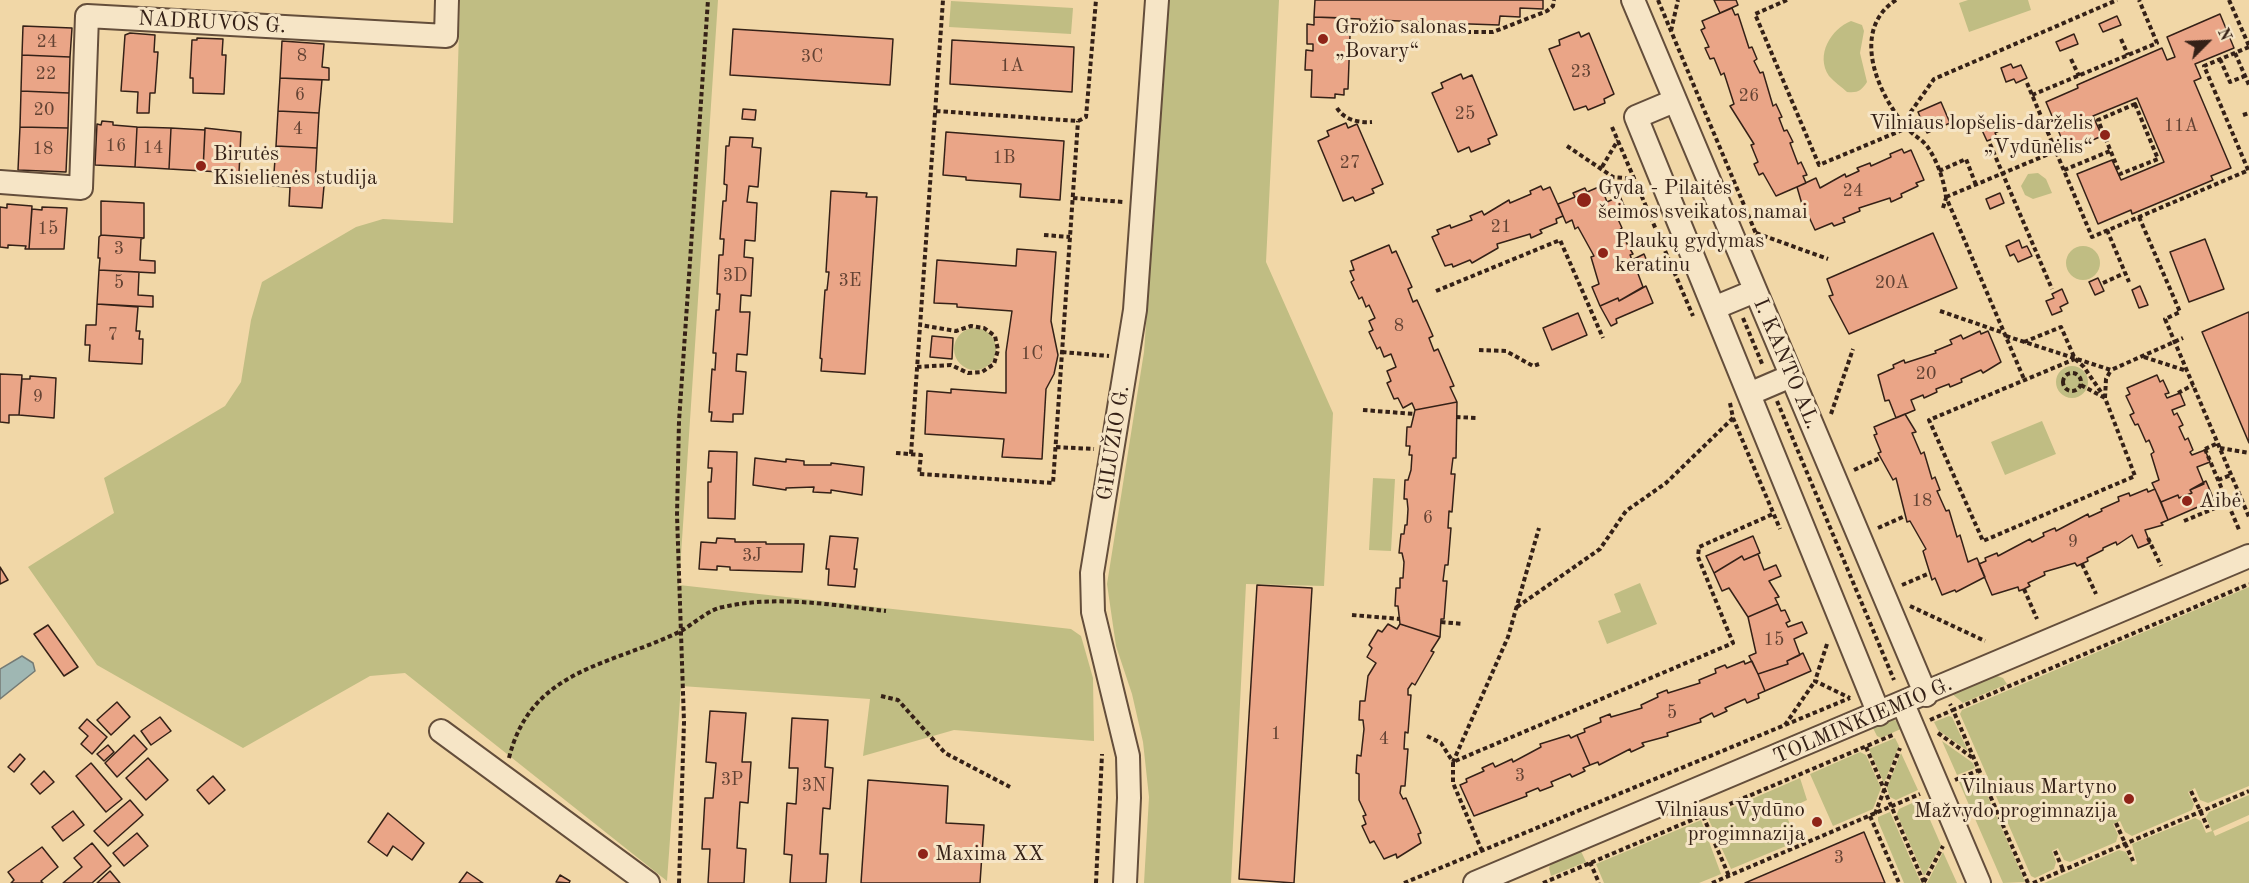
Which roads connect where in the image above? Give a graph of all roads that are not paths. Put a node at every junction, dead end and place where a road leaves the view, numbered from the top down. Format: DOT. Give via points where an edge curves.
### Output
graph roads {
  1 [pos="447,0"];
  2 [pos="1157,0"];
  3 [pos="1633,0"];
  4 [pos="1674,101"];
  5 [pos="0,182"];
  6 [pos="1755,291"];
  7 [pos="1704,314"];
  8 [pos="1791,376"];
  9 [pos="1739,398"];
  10 [pos="2249,556"];
  11 [pos="1926,695"];
  12 [pos="1903,704"];
  13 [pos="1880,714"];
  14 [pos="441,731"];
  15 [pos="648,883"];
  16 [pos="1125,883"];
  17 [pos="1475,883"];
  18 [pos="1979,883"];
  1 -- 5 [label="street, NADRUVOS G." via="446,36 87,16 81,188"];
  2 -- 16 [label="street, GILUŽIO G." via="1135,310 1092,573 1093,612 1128,756"];
  3 -- 4 [label="street, I. KANTO AL."];
  4 -- 6 [label="street, I. KANTO AL."];
  4 -- 7 [label="street" via="1636,117"];
  6 -- 7 [label="street"];
  6 -- 8 [label="street, I. KANTO AL."];
  7 -- 9 [label="street"];
  8 -- 9 [label="street"];
  8 -- 11 [label="street, I. KANTO AL."];
  9 -- 13 [label="street"];
  10 -- 11 [label="street, TOLMINKIEMIO G."];
  11 -- 12 [label="street, TOLMINKIEMIO G."];
  12 -- 13 [label="street, TOLMINKIEMIO G."];
  12 -- 18 [label="street" via="1921,726"];
  13 -- 17 [label="street, TOLMINKIEMIO G."];
  14 -- 15 [label="street"];
}
